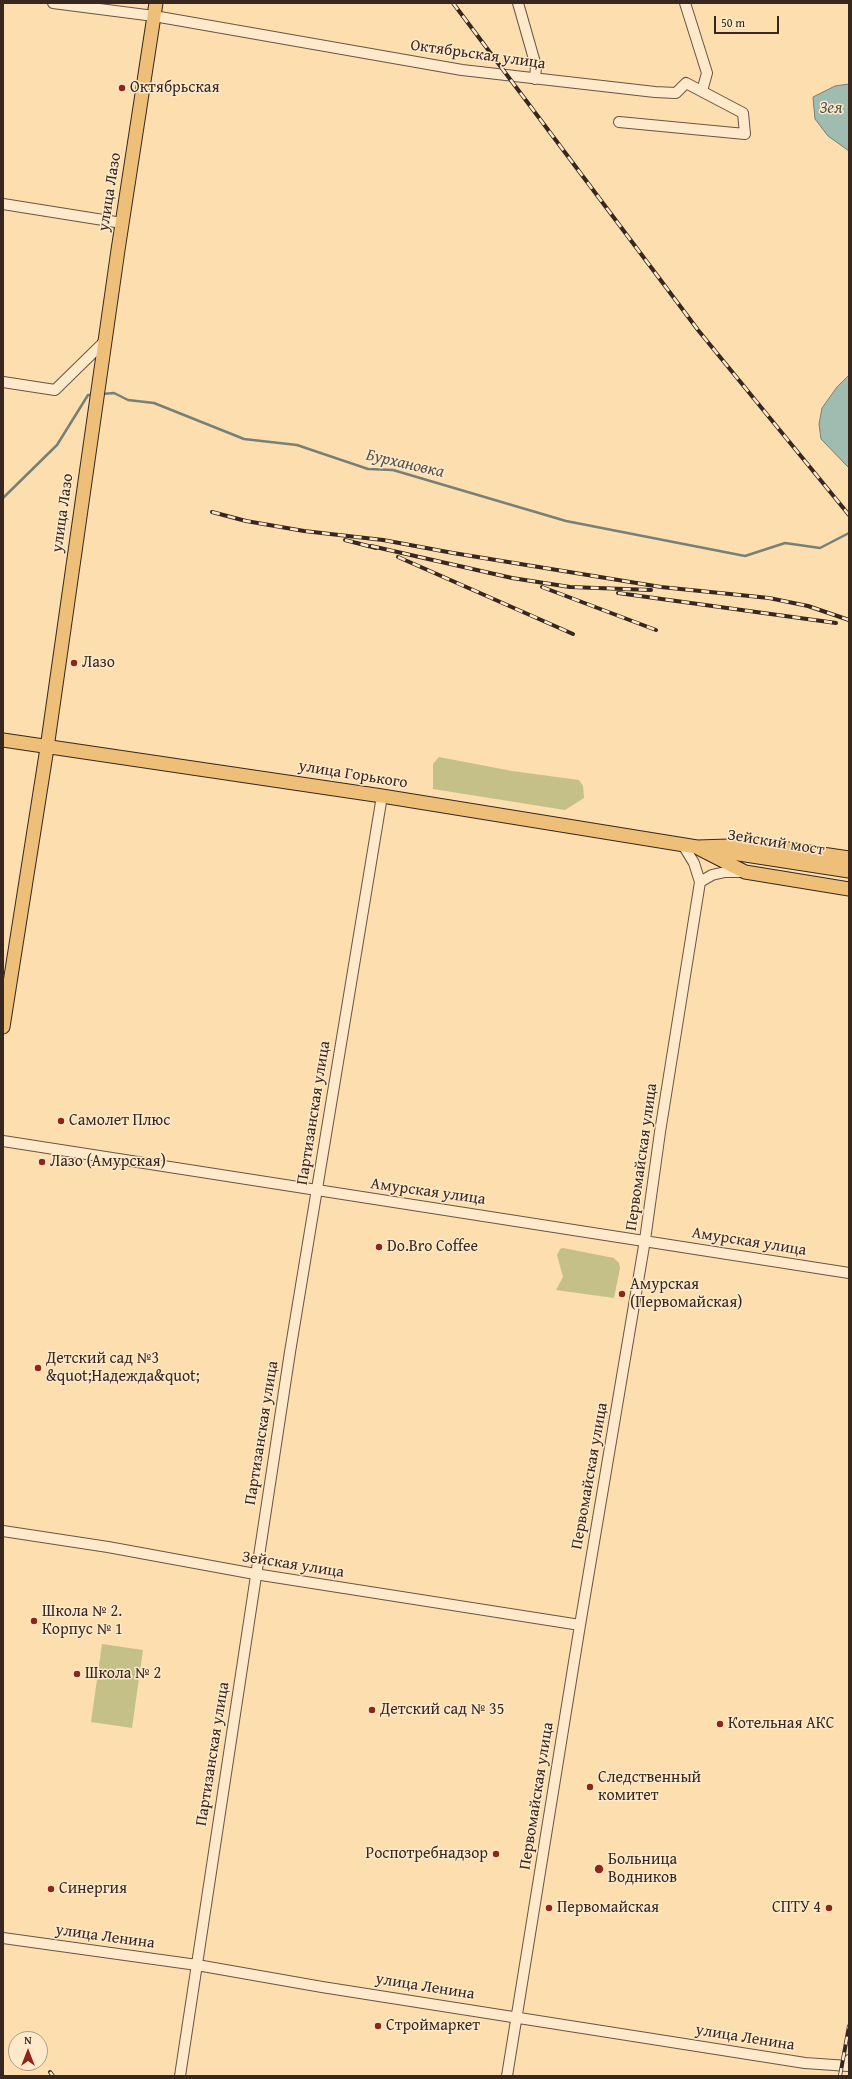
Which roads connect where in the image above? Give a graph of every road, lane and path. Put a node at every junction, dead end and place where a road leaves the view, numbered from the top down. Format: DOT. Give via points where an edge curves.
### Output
graph roads {
  1 [pos="53,3"];
  2 [pos="156,3"];
  3 [pos="518,3"];
  4 [pos="685,3"];
  5 [pos="154,16"];
  6 [pos="535,79"];
  7 [pos="702,91"];
  8 [pos="618,122"];
  9 [pos="3,204"];
  10 [pos="122,222"];
  11 [pos="105,340"];
  12 [pos="3,382"];
  13 [pos="3,740"];
  14 [pos="46,748"];
  15 [pos="382,796"];
  16 [pos="683,845"];
  17 [pos="697,847"];
  18 [pos="849,858"];
  19 [pos="849,871"];
  20 [pos="745,872"];
  21 [pos="700,882"];
  22 [pos="849,888"];
  23 [pos="3,1027"];
  24 [pos="3,1141"];
  25 [pos="317,1191"];
  26 [pos="645,1240"];
  27 [pos="849,1273"];
  28 [pos="3,1531"];
  29 [pos="255,1574"];
  30 [pos="580,1625"];
  31 [pos="3,1938"];
  32 [pos="197,1965"];
  33 [pos="517,2017"];
  34 [pos="846,2063"];
  35 [pos="180,2076"];
  36 [pos="508,2076"];
  1 -- 5 [label="street, Октябрьская улица"];
  2 -- 5 [label="main road, улица Лазо"];
  3 -- 6 [label="street" via="536,66"];
  4 -- 7 [label="street" via="707,73"];
  5 -- 6 [label="street, Октябрьская улица" via="462,70"];
  5 -- 10 [label="main road, улица Лазо"];
  6 -- 7 [label="street, Октябрьская улица" via="676,93 686,82"];
  7 -- 8 [label="street, Октябрьская улица" via="743,113 745,134"];
  9 -- 10 [label="street"];
  10 -- 11 [label="main road, улица Лазо"];
  11 -- 12 [label="street" via="55,390"];
  11 -- 14 [label="main road, улица Лазо"];
  13 -- 14 [label="main road, улица Горького"];
  14 -- 15 [label="main road, улица Горького"];
  14 -- 23 [label="main road, улица Лазо"];
  15 -- 16 [label="main road, улица Горького"];
  15 -- 25 [label="street, Партизанская улица"];
  16 -- 17 [label="main road, улица Горького"];
  16 -- 21 [label="street" via="694,863"];
  17 -- 18 [label="main road, улица Горького" via="761,845"];
  17 -- 19 [label="main road, Зейский мост"];
  17 -- 20 [label="main road, улица Горького"];
  20 -- 21 [label="street" via="725,872 712,875"];
  20 -- 22 [label="main road, улица Горького"];
  21 -- 26 [label="street, Первомайская улица"];
  24 -- 25 [label="street, Амурская улица"];
  25 -- 26 [label="street, Амурская улица"];
  25 -- 29 [label="street, Партизанская улица"];
  26 -- 27 [label="street, Амурская улица"];
  26 -- 30 [label="street, Первомайская улица"];
  28 -- 29 [label="street, Зейская улица"];
  29 -- 30 [label="street, Зейская улица"];
  29 -- 32 [label="street, Партизанская улица"];
  30 -- 33 [label="street, Первомайская улица"];
  31 -- 32 [label="street, улица Ленина"];
  32 -- 33 [label="street, улица Ленина"];
  32 -- 35 [label="street, Партизанская улица"];
  33 -- 34 [label="street, улица Ленина" via="805,2063"];
  33 -- 36 [label="street, Первомайская улица"];
}
